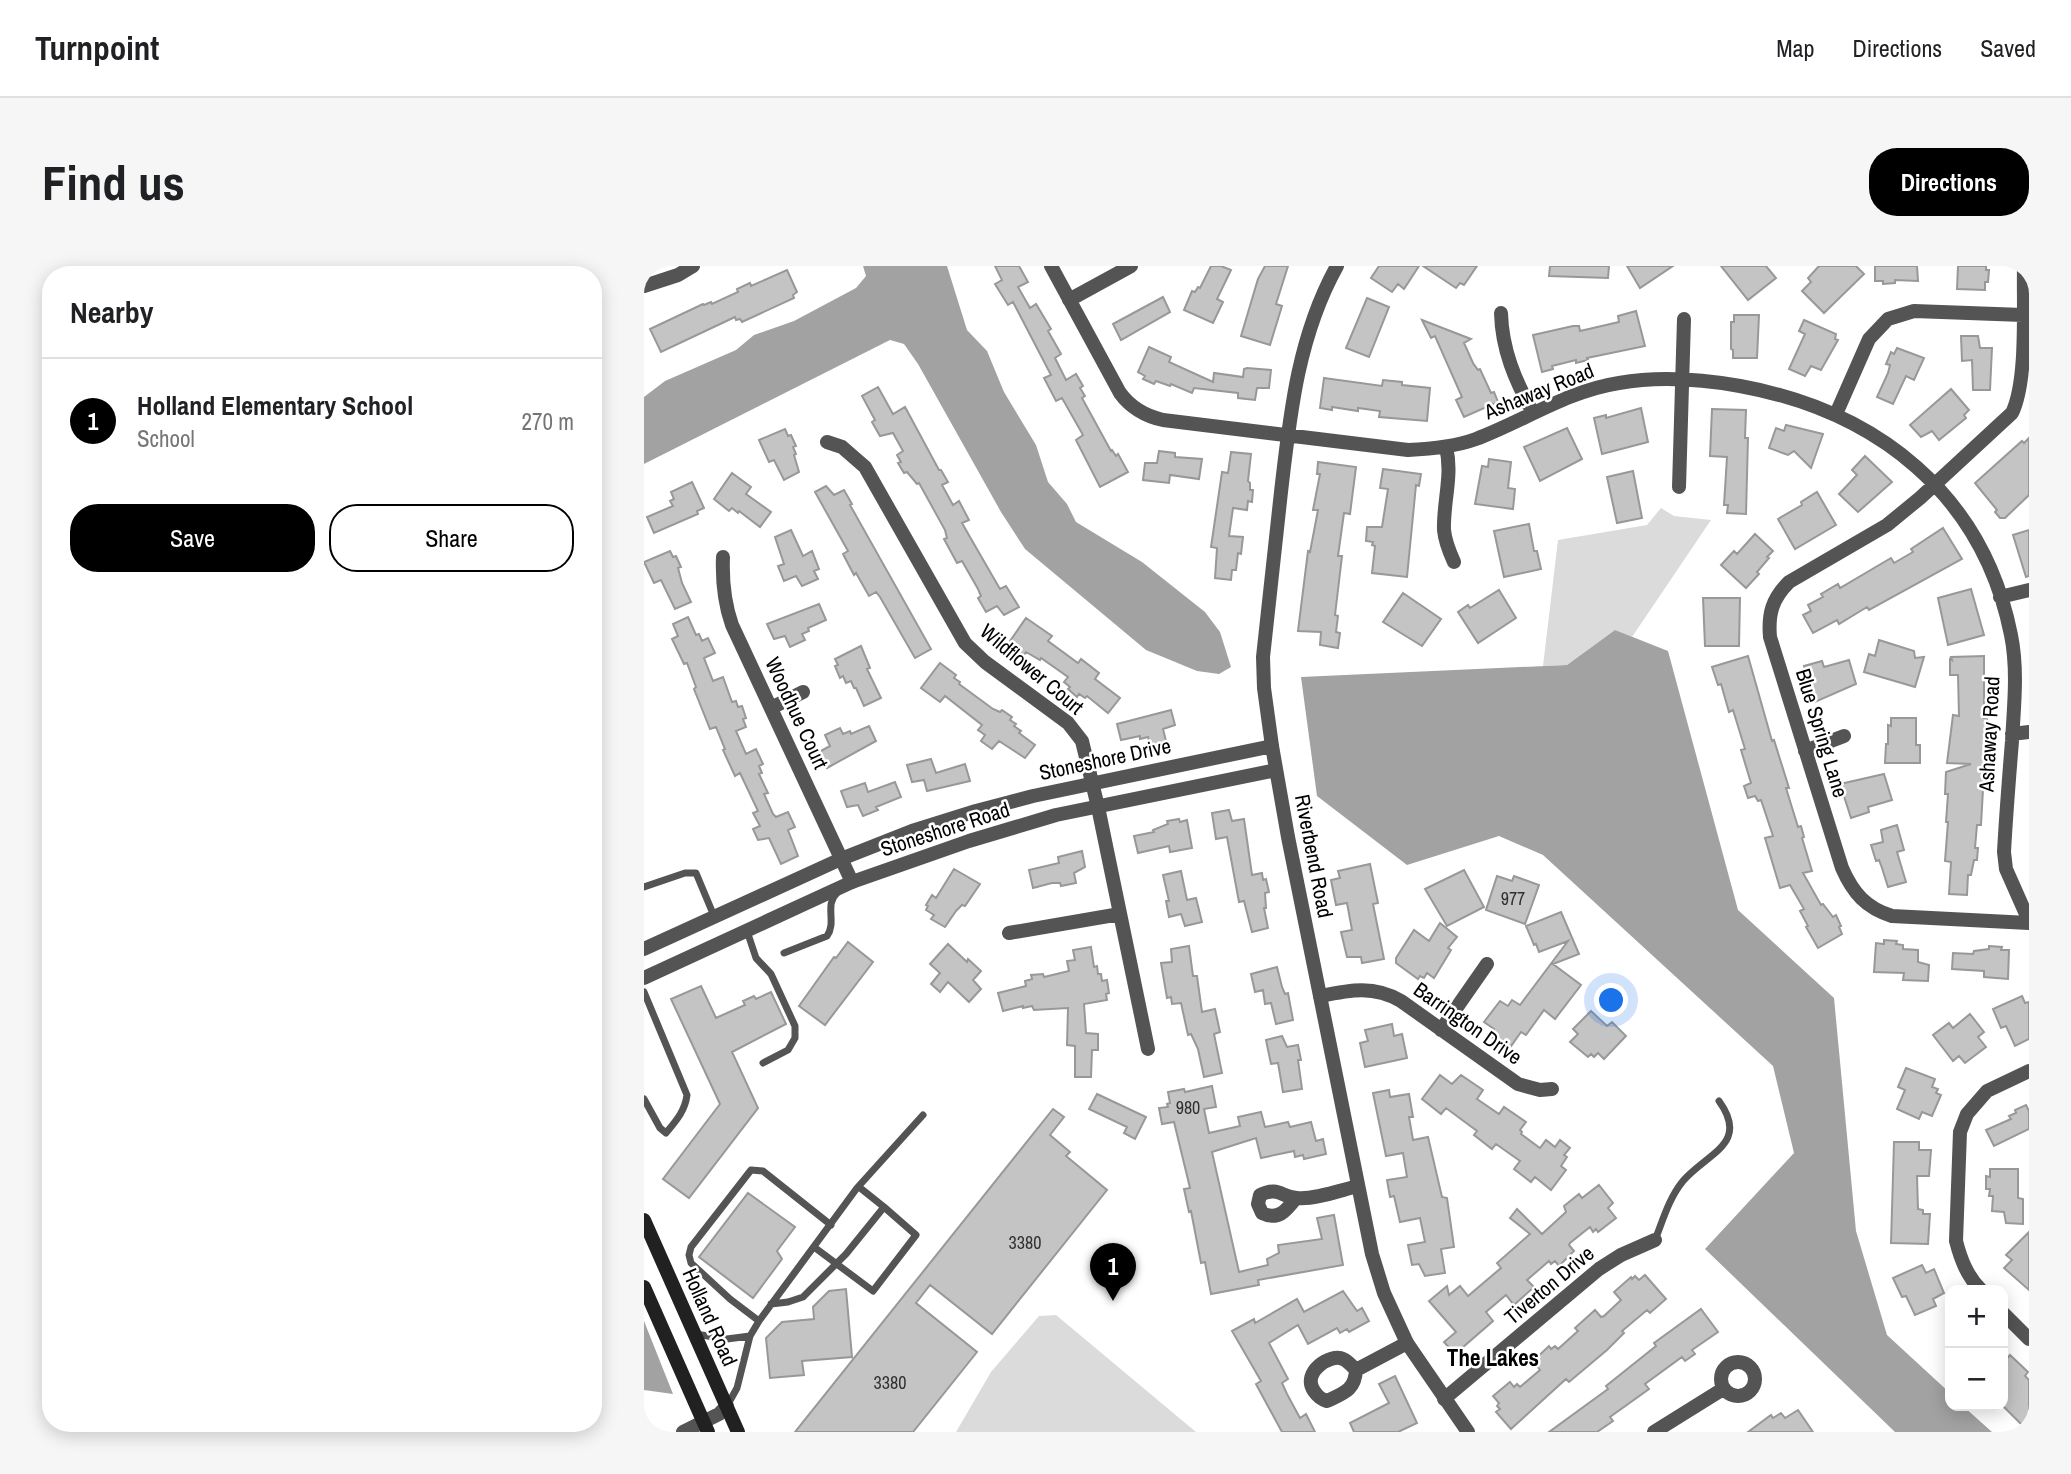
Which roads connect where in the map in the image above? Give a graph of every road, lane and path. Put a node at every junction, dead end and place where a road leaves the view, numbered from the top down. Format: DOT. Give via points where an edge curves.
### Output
graph roads {
  1 [pos="693,266"];
  2 [pos="1051,266"];
  3 [pos="1131,266"];
  4 [pos="1337,266"];
  5 [pos="2024,266"];
  6 [pos="644,286"];
  7 [pos="1069,300"];
  8 [pos="1501,313"];
  9 [pos="2023,315"];
  10 [pos="1684,319"];
  11 [pos="1683,379"];
  12 [pos="1533,413"];
  13 [pos="1836,414"];
  14 [pos="1287,436"];
  15 [pos="827,442"];
  16 [pos="1446,447"];
  17 [pos="1935,484"];
  18 [pos="1679,487"];
  19 [pos="723,557"];
  20 [pos="1454,562"];
  21 [pos="2029,590"];
  22 [pos="2000,597"];
  23 [pos="803,692"];
  24 [pos="771,708"];
  25 [pos="2029,732"];
  26 [pos="2012,734"];
  27 [pos="1844,736"];
  28 [pos="1272,746"];
  29 [pos="1805,751"];
  30 [pos="1276,770"];
  31 [pos="1093,784"];
  32 [pos="1098,807"];
  33 [pos="841,859"];
  34 [pos="852,882"];
  35 [pos="644,887"];
  36 [pos="1120,914"];
  37 [pos="714,916"];
  38 [pos="2029,922"];
  39 [pos="747,930"];
  40 [pos="1009,933"];
  41 [pos="644,949"];
  42 [pos="784,953"];
  43 [pos="1487,964"];
  44 [pos="644,978"];
  45 [pos="644,992"];
  46 [pos="1320,996"];
  47 [pos="653,1013"];
  48 [pos="644,1018"];
  49 [pos="1441,1030"];
  50 [pos="1147,1049"];
  51 [pos="763,1063"];
  52 [pos="2029,1071"];
  53 [pos="1552,1089"];
  54 [pos="644,1099"];
  55 [pos="1719,1101"];
  56 [pos="923,1115"];
  57 [pos="859,1186"];
  58 [pos="1358,1186"];
  59 [pos="1296,1198"];
  60 [pos="884,1207"];
  61 [pos="644,1220"];
  62 [pos="831,1225"];
  63 [pos="1655,1240"];
  64 [pos="814,1247"];
  65 [pos="836,1264"];
  66 [pos="1976,1285"];
  67 [pos="644,1287"];
  68 [pos="771,1304"];
  69 [pos="2008,1317"];
  70 [pos="759,1321"];
  71 [pos="695,1334"];
  72 [pos="750,1336"];
  73 [pos="2029,1339"];
  74 [pos="1406,1343"];
  75 [pos="1356,1370"];
  76 [pos="1723,1389"];
  77 [pos="1444,1399"];
  78 [pos="727,1406"];
  79 [pos="706,1427"];
  80 [pos="683,1432"];
  81 [pos="738,1432"];
  82 [pos="1468,1432"];
  83 [pos="1654,1432"];
  1 -- 6 [label="street"];
  2 -- 7 [label="street, Ashaway Road"];
  3 -- 7 [label="street"];
  4 -- 14 [label="street, Riverbend Road" via="1304,348"];
  5 -- 9 [label="street, Blue Spring Lane"];
  7 -- 14 [label="street, Ashaway Road" via="1120,393 1136,410 1163,420"];
  8 -- 12 [label="street" via="1508,360"];
  9 -- 13 [label="street" via="1914,311 1888,319 1869,339"];
  9 -- 17 [label="street, Blue Spring Lane" via="2021,370 2012,413"];
  10 -- 11 [label="street"];
  11 -- 12 [label="street, Ashaway Road" via="1606,385"];
  11 -- 13 [label="street, Ashaway Road" via="1765,390"];
  11 -- 18 [label="street"];
  12 -- 16 [label="street, Ashaway Road" via="1474,440"];
  13 -- 17 [label="street, Ashaway Road" via="1887,443"];
  14 -- 16 [label="street, Ashaway Road" via="1408,450"];
  14 -- 28 [label="street, Riverbend Road" via="1263,657"];
  15 -- 31 [label="street, Wildflower Court" via="865,467 965,643 1074,729 1086,752"];
  16 -- 20 [label="street" via="1449,469 1444,530"];
  17 -- 22 [label="street, Ashaway Road" via="1966,524"];
  17 -- 29 [label="street, Blue Spring Lane" via="1887,525 1789,582 1772,606 1770,637"];
  19 -- 24 [label="street, Woodhue Court" via="726,606"];
  21 -- 22 [label="street"];
  22 -- 26 [label="street, Ashaway Road" via="2011,636"];
  23 -- 24 [label="street"];
  24 -- 33 [label="street, Woodhue Court"];
  25 -- 26 [label="street"];
  26 -- 38 [label="street, Ashaway Road" via="2004,852 2006,869"];
  27 -- 29 [label="street"];
  28 -- 30 [label="street, Riverbend Road"];
  28 -- 31 [label="street, Stoneshore Drive"];
  29 -- 38 [label="street, Blue Spring Lane" via="1849,886 1865,904 1892,916"];
  30 -- 32 [label="street, Stoneshore Road"];
  30 -- 46 [label="street, Riverbend Road"];
  31 -- 32 [label="street, Wildflower Court"];
  31 -- 33 [label="street, Stoneshore Drive" via="976,811"];
  32 -- 34 [label="street, Stoneshore Road" via="969,841"];
  32 -- 36 [label="street, Wildflower Court"];
  33 -- 34 [label="street, Woodhue Court"];
  33 -- 37 [label="street, Stoneshore Drive"];
  34 -- 39 [label="street, Stoneshore Road"];
  34 -- 42 [label="lane" via="832,896 827,936"];
  35 -- 37 [label="lane" via="696,873"];
  36 -- 40 [label="street"];
  36 -- 50 [label="street, Wildflower Court"];
  37 -- 41 [label="street"];
  39 -- 44 [label="street, Stoneshore Road"];
  39 -- 51 [label="lane" via="756,958 771,974 795,1026 788,1049"];
  43 -- 49 [label="street"];
  45 -- 47 [label="lane"];
  46 -- 49 [label="street, Barrington Drive" via="1353,989 1381,991"];
  46 -- 58 [label="street, Riverbend Road"];
  47 -- 48 [label="lane"];
  47 -- 54 [label="lane" via="687,1095 686,1105 666,1133"];
  49 -- 53 [label="street, Barrington Drive" via="1518,1084"];
  52 -- 66 [label="street" via="1987,1091 1967,1114 1960,1132 1956,1241"];
  55 -- 63 [label="lane" via="1731,1120 1727,1140 1684,1180"];
  56 -- 57 [label="lane"];
  57 -- 60 [label="lane"];
  57 -- 62 [label="lane"];
  58 -- 59 [label="street"];
  58 -- 74 [label="street, Riverbend Road" via="1372,1254"];
  60 -- 65 [label="lane"];
  60 -- 65 [label="lane" via="916,1235 873,1291"];
  61 -- 71 [label="main road, Holland Road"];
  62 -- 64 [label="lane"];
  62 -- 70 [label="lane" via="757,1169 751,1170 691,1247 691,1263"];
  63 -- 77 [label="street, Tiverton Drive" via="1599,1269"];
  64 -- 65 [label="lane"];
  64 -- 68 [label="lane"];
  65 -- 68 [label="lane" via="803,1297"];
  67 -- 79 [label="main road"];
  68 -- 70 [label="lane"];
  69 -- 73 [label="street"];
  70 -- 72 [label="lane"];
  71 -- 72 [label="lane" via="727,1339"];
  71 -- 78 [label="main road, Holland Road"];
  72 -- 78 [label="lane" via="734,1396"];
  74 -- 75 [label="street"];
  74 -- 77 [label="street, Riverbend Road"];
  76 -- 83 [label="street"];
  77 -- 82 [label="street, Riverbend Road"];
  78 -- 79 [label="street"];
  78 -- 81 [label="main road, Holland Road"];
  79 -- 80 [label="street"];
}
